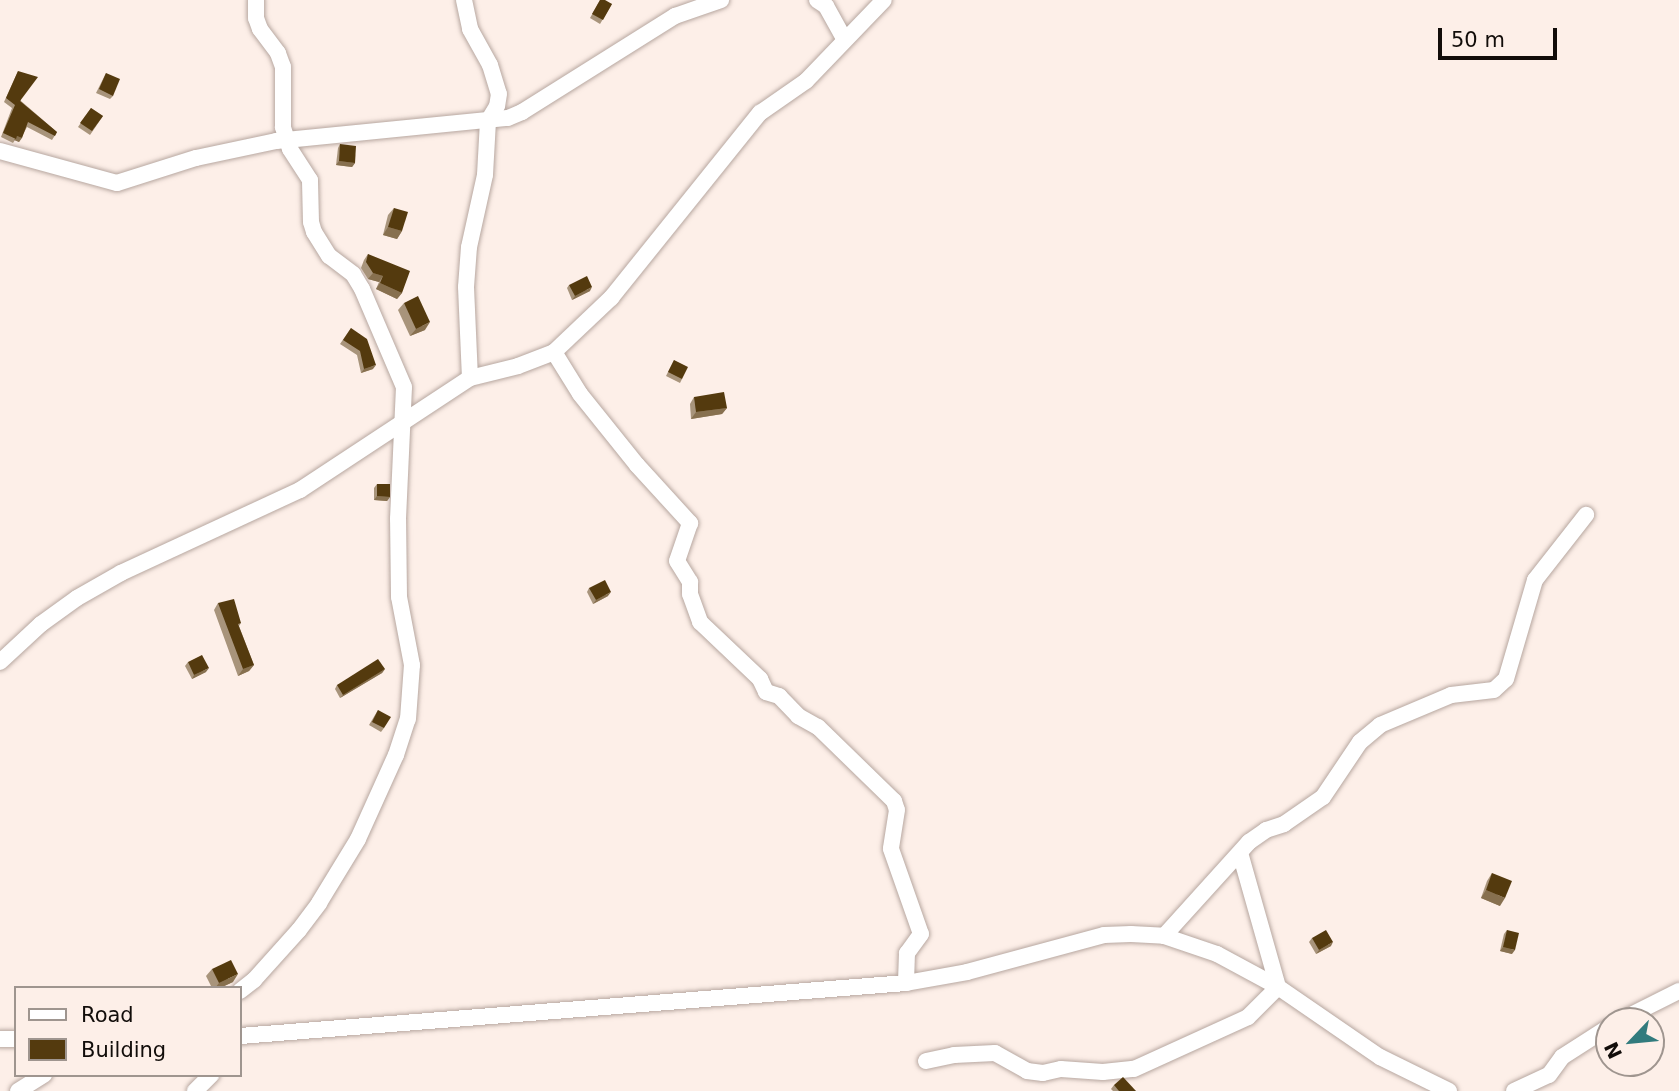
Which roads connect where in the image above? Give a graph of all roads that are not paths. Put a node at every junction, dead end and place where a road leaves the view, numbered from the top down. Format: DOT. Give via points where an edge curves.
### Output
graph roads {
  1 [pos="256,0"];
  2 [pos="464,0"];
  3 [pos="720,0"];
  4 [pos="817,0"];
  5 [pos="884,0"];
  6 [pos="844,38"];
  7 [pos="488,121"];
  8 [pos="287,139"];
  9 [pos="0,151"];
  10 [pos="554,352"];
  11 [pos="470,378"];
  12 [pos="401,423"];
  13 [pos="1586,515"];
  14 [pos="0,662"];
  15 [pos="1240,853"];
  16 [pos="1164,936"];
  17 [pos="906,983"];
  18 [pos="1278,987"];
  19 [pos="242,989"];
  20 [pos="1679,990"];
  21 [pos="1646,1007"];
  22 [pos="242,1035"];
  23 [pos="1595,1036"];
  24 [pos="926,1060"];
  25 [pos="41,1077"];
  26 [pos="209,1077"];
  27 [pos="18,1091"];
  28 [pos="195,1091"];
  29 [pos="1449,1091"];
  30 [pos="1514,1091"];
  1 -- 8 [label="street" via="260,29 283,67 281,111"];
  2 -- 7 [label="street" via="470,29 496,80 497,106"];
  3 -- 7 [label="street" via="675,16 522,112"];
  4 -- 6 [label="street" via="826,6"];
  5 -- 6 [label="street"];
  6 -- 10 [label="street" via="806,81 746,128 611,298"];
  7 -- 8 [label="street"];
  7 -- 11 [label="street" via="485,175 469,247 466,286"];
  8 -- 9 [label="street" via="196,158 117,183"];
  8 -- 12 [label="street" via="310,180 314,232 328,256 353,274 399,369 404,397"];
  10 -- 11 [label="street"];
  10 -- 17 [label="street" via="580,394 690,523 677,561 690,582 699,622 760,680 766,692 779,696 798,716 818,727 894,801 897,810 891,849 921,934 907,953"];
  11 -- 12 [label="street"];
  12 -- 14 [label="street" via="300,490 77,598"];
  12 -- 19 [label="street" via="399,597 412,665 408,719 340,870 299,930"];
  13 -- 15 [label="street" via="1535,580 1506,679 1494,690 1451,695 1380,725 1360,742 1323,797 1284,824 1256,836"];
  15 -- 16 [label="street"];
  15 -- 18 [label="street"];
  16 -- 17 [label="street" via="1104,935 967,972"];
  16 -- 18 [label="street" via="1217,954"];
  17 -- 22 [label="street"];
  18 -- 24 [label="street" via="1248,1017 1134,1069 1042,1073 1027,1071 995,1053"];
  18 -- 29 [label="street" via="1380,1057"];
  20 -- 21 [label="street"];
  23 -- 30 [label="street" via="1562,1057 1549,1075"];
  25 -- 27 [label="street"];
  26 -- 28 [label="street"];
}
